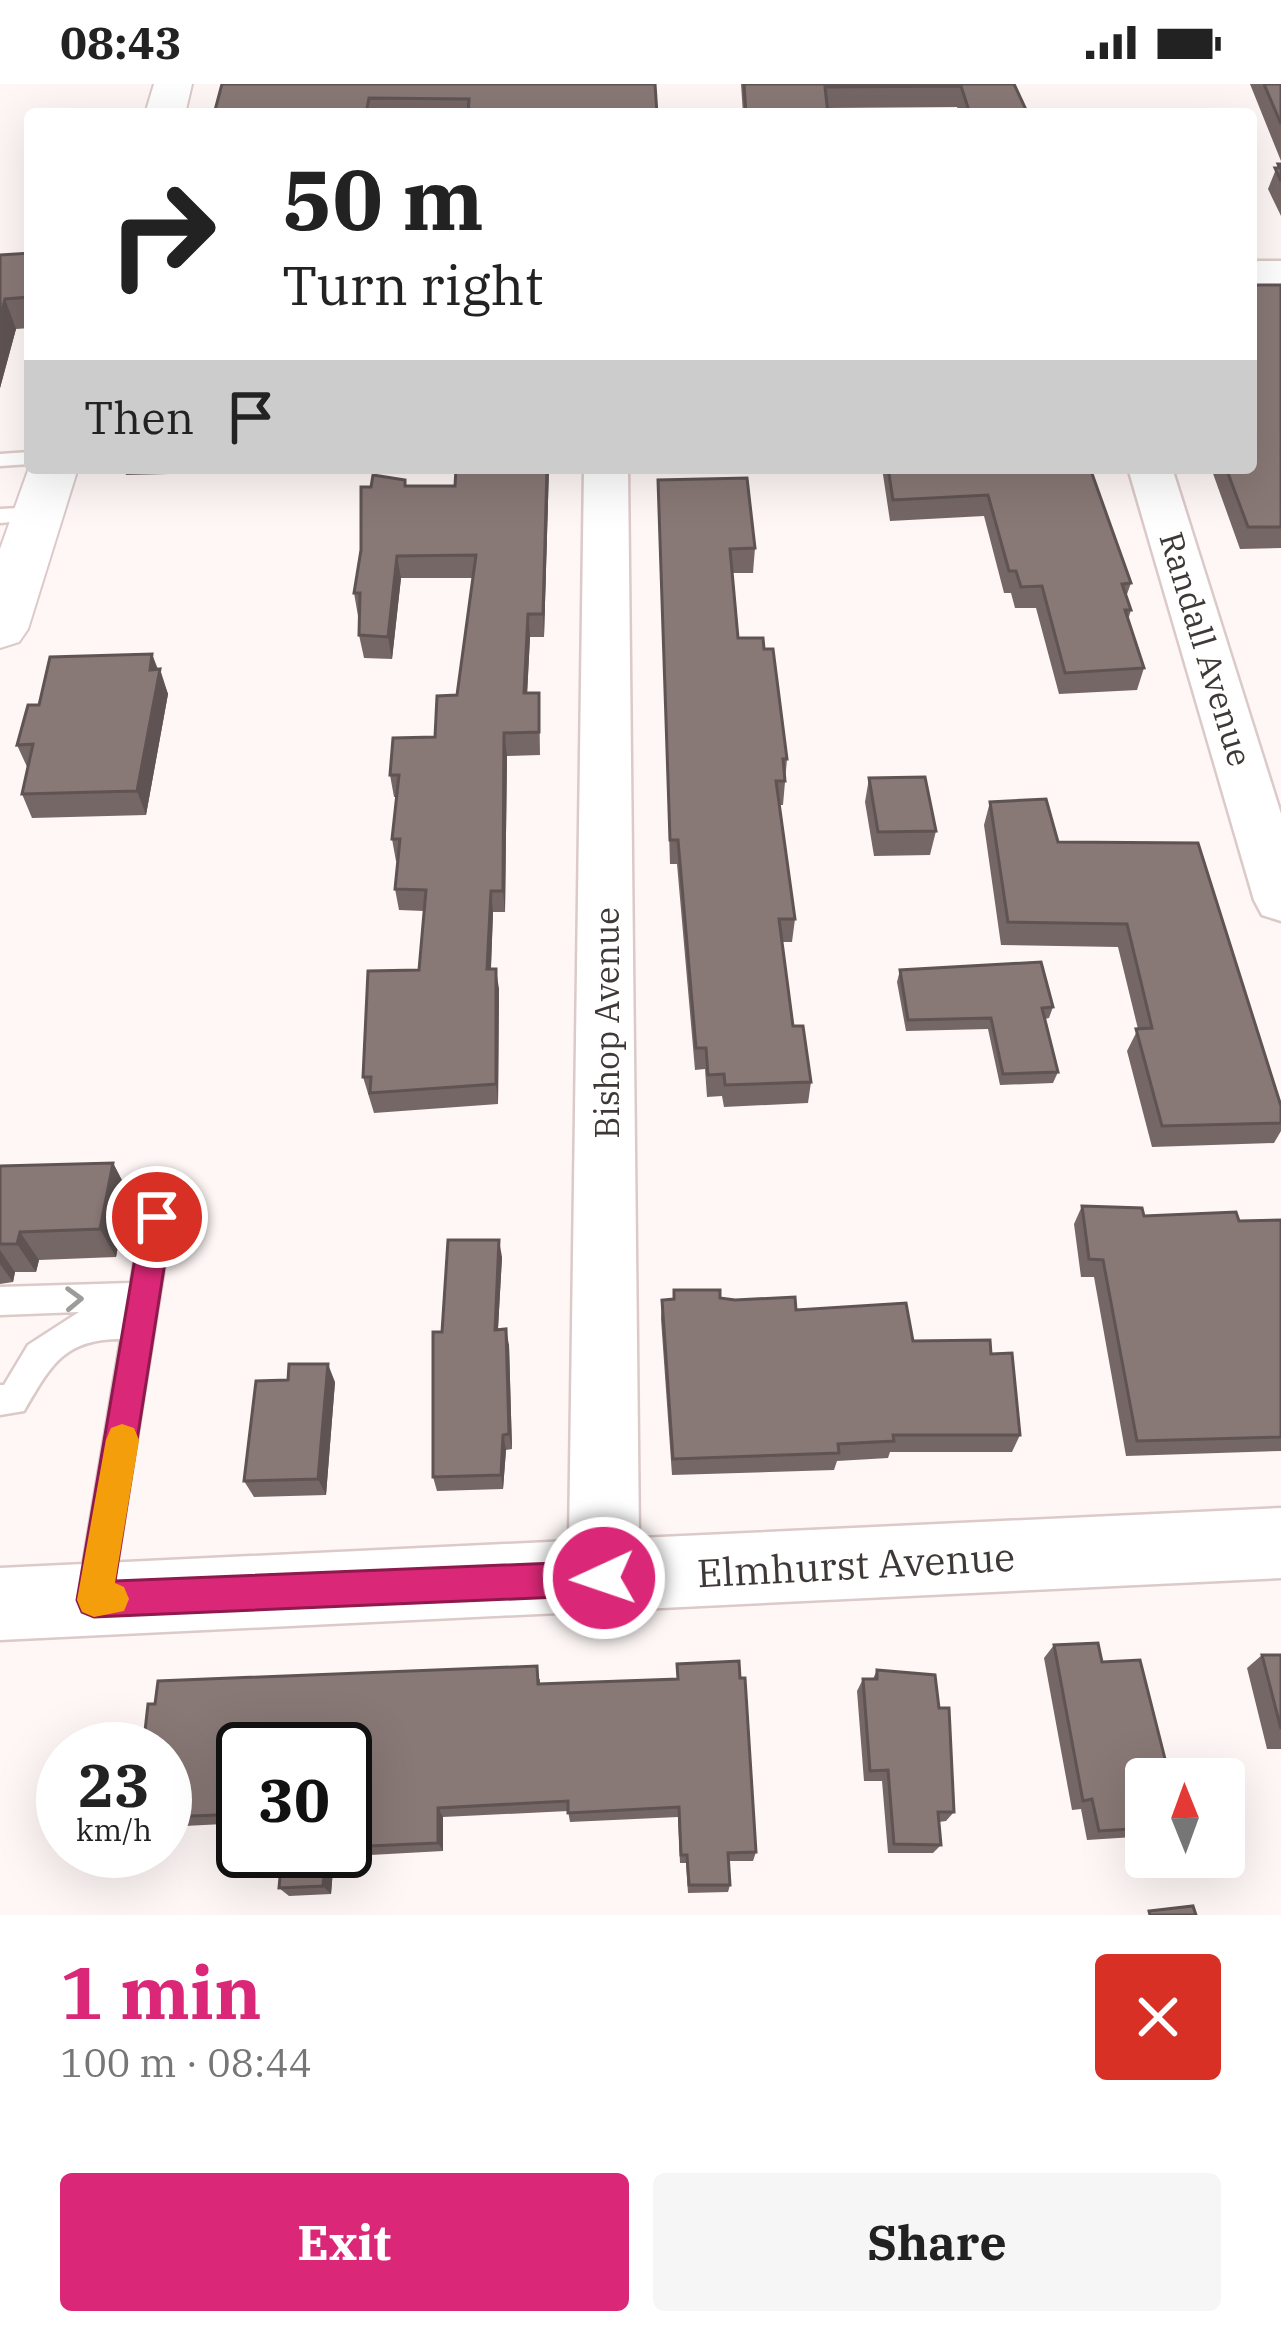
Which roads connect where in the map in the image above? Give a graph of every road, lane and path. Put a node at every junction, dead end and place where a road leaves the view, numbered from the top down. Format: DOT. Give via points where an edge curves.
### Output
graph roads {
  1 [pos="606,474"];
  2 [pos="1152,474"];
  3 [pos="30,500"];
  4 [pos="0,629"];
  5 [pos="1281,900"];
  6 [pos="157,1217"];
  7 [pos="0,1301"];
  8 [pos="145,1311"];
  9 [pos="0,1400"];
  10 [pos="1281,1543"];
  11 [pos="604,1578"];
  12 [pos="94,1600"];
  13 [pos="0,1604"];
  1 -- 11 [label="street, Bishop Avenue"];
  2 -- 5 [label="street, Randall Avenue"];
  3 -- 4 [label="main road"];
  6 -- 8 [label="lane"];
  7 -- 8 [label="lane, one-way"];
  8 -- 9 [label="lane" via="83,1325 39,1355 13,1400"];
  8 -- 12 [label="lane"];
  10 -- 11 [label="street, Elmhurst Avenue"];
  11 -- 12 [label="street, Elmhurst Avenue"];
  12 -- 13 [label="street, Elmhurst Avenue"];
}
